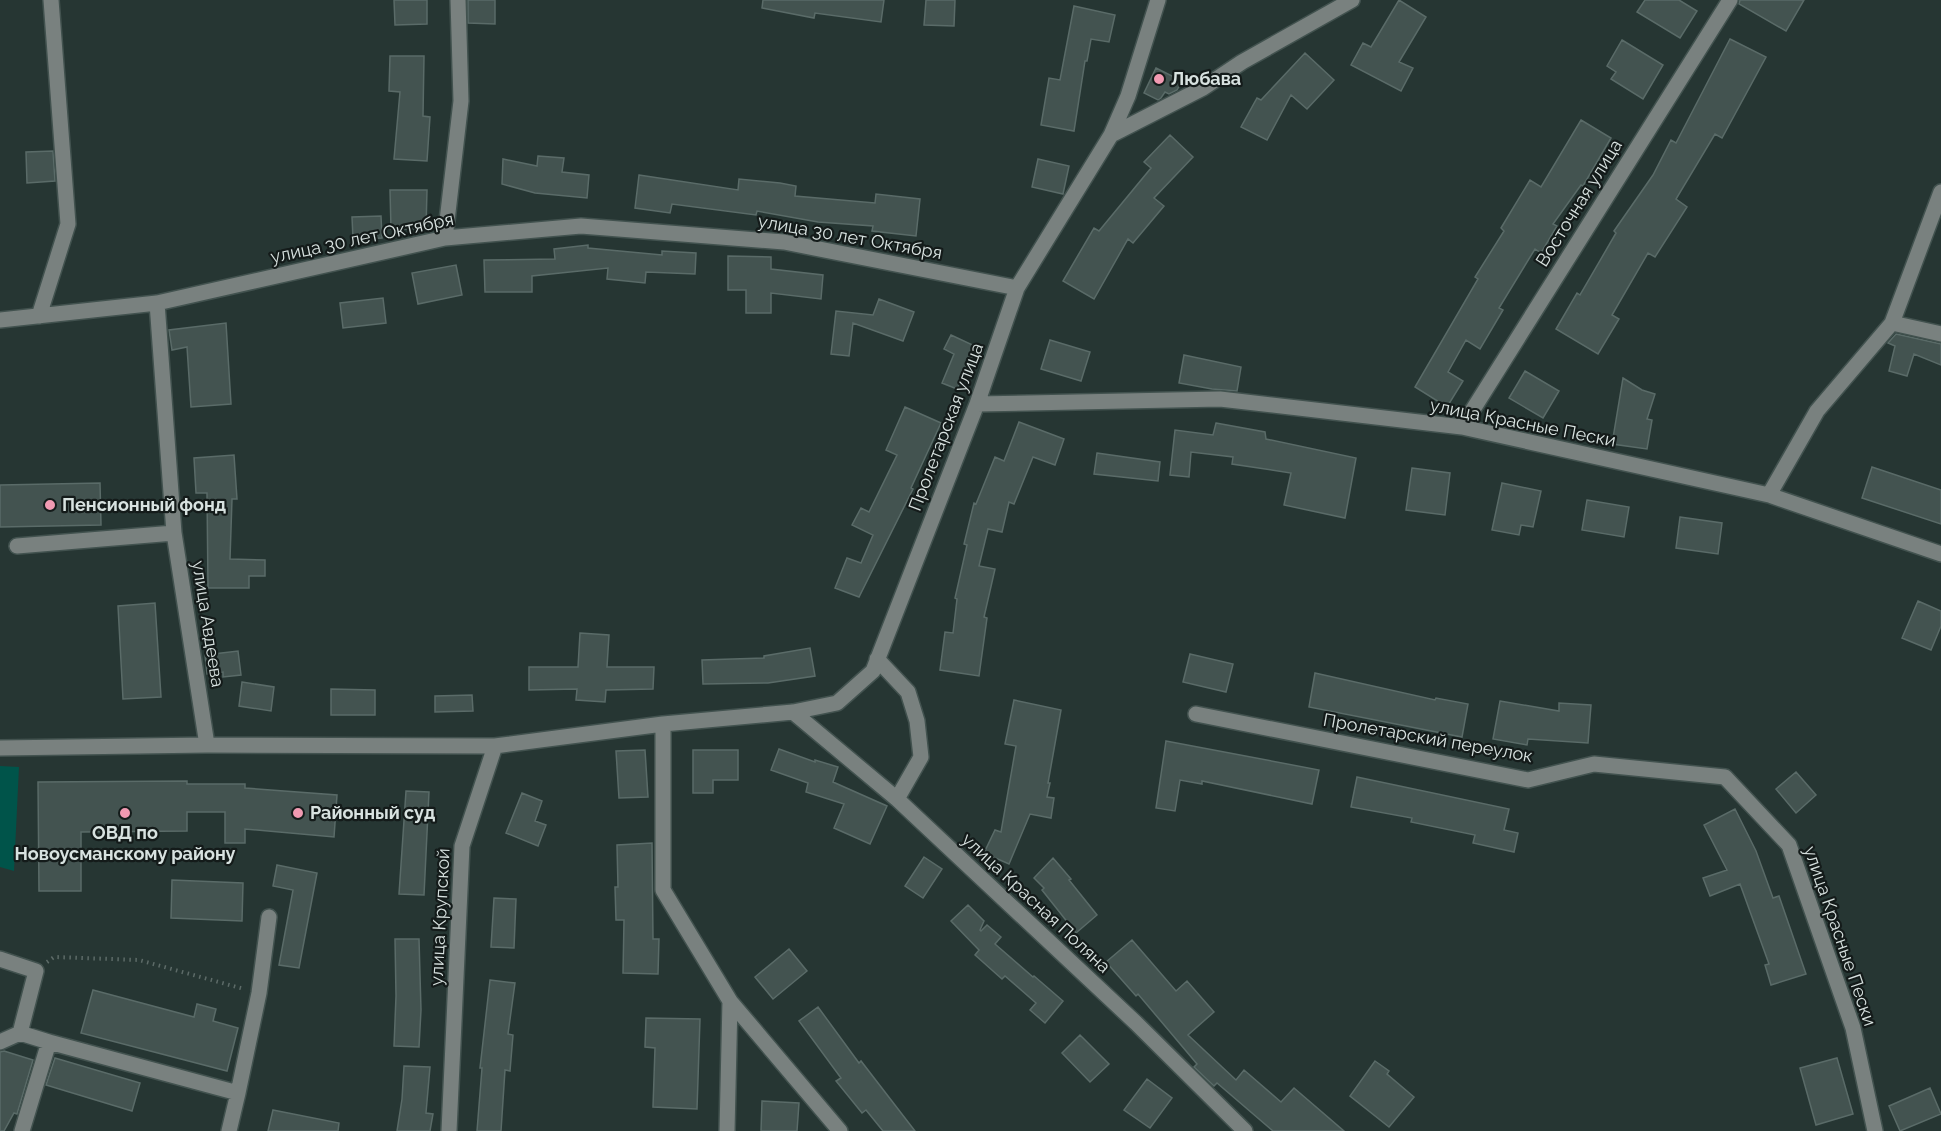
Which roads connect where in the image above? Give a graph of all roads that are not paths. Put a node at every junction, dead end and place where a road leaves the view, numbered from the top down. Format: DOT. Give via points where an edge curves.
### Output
graph roads {
  1 [pos="51,0"];
  2 [pos="458,0"];
  3 [pos="1158,0"];
  4 [pos="1352,0"];
  5 [pos="1730,0"];
  6 [pos="1111,135"];
  7 [pos="1941,192"];
  8 [pos="445,238"];
  9 [pos="1017,288"];
  10 [pos="157,303"];
  11 [pos="39,316"];
  12 [pos="0,320"];
  13 [pos="1892,323"];
  14 [pos="1941,334"];
  15 [pos="977,404"];
  16 [pos="1462,427"];
  17 [pos="1769,495"];
  18 [pos="174,533"];
  19 [pos="17,546"];
  20 [pos="1941,554"];
  21 [pos="877,659"];
  22 [pos="793,712"];
  23 [pos="1196,714"];
  24 [pos="663,724"];
  25 [pos="207,745"];
  26 [pos="495,746"];
  27 [pos="0,748"];
  28 [pos="1725,777"];
  29 [pos="897,799"];
  30 [pos="270,917"];
  31 [pos="0,959"];
  32 [pos="730,1001"];
  33 [pos="20,1033"];
  34 [pos="0,1042"];
  35 [pos="49,1042"];
  36 [pos="238,1093"];
  37 [pos="22,1131"];
  38 [pos="229,1131"];
  39 [pos="449,1131"];
  40 [pos="727,1131"];
  41 [pos="840,1131"];
  42 [pos="1245,1131"];
  43 [pos="1875,1131"];
  1 -- 11 [label="street" via="68,224"];
  2 -- 8 [label="street" via="461,101"];
  3 -- 6 [label="street, Пролетарская улица" via="1128,96"];
  4 -- 6 [label="street" via="1203,88"];
  5 -- 16 [label="street, Восточная улица"];
  6 -- 9 [label="street, Пролетарская улица"];
  7 -- 13 [label="street"];
  8 -- 9 [label="street, улица 30 лет Октября" via="581,226 784,242"];
  8 -- 10 [label="street, улица 30 лет Октября"];
  9 -- 15 [label="street, Пролетарская улица"];
  10 -- 11 [label="street, улица 30 лет Октября"];
  10 -- 18 [label="street, улица Авдеева"];
  11 -- 12 [label="street, улица 30 лет Октября"];
  13 -- 14 [label="street"];
  13 -- 17 [label="street" via="1816,411"];
  15 -- 16 [label="street, улица Красные Пески" via="1220,399"];
  15 -- 21 [label="street, Пролетарская улица"];
  16 -- 17 [label="street, улица Красные Пески"];
  17 -- 20 [label="street, улица Красные Пески"];
  18 -- 19 [label="street"];
  18 -- 25 [label="street, улица Авдеева"];
  21 -- 22 [label="street, Пролетарская улица" via="873,671 837,703"];
  21 -- 29 [label="street" via="908,692 917,721 921,757"];
  22 -- 24 [label="street, Пролетарская улица"];
  22 -- 29 [label="street, улица Красная Поляна"];
  23 -- 28 [label="street, Пролетарский переулок" via="1528,780 1594,764"];
  24 -- 26 [label="street, Пролетарская улица"];
  24 -- 32 [label="street" via="663,890"];
  25 -- 26 [label="street"];
  25 -- 27 [label="street"];
  26 -- 39 [label="street, улица Крупской" via="462,846"];
  28 -- 43 [label="street, улица Красные Пески" via="1789,845 1853,1028"];
  29 -- 42 [label="street, улица Красная Поляна"];
  30 -- 36 [label="street" via="260,993"];
  31 -- 33 [label="street" via="36,971"];
  32 -- 40 [label="street"];
  32 -- 41 [label="street"];
  33 -- 34 [label="street"];
  33 -- 35 [label="street"];
  35 -- 36 [label="street"];
  35 -- 37 [label="street"];
  36 -- 38 [label="street"];
}
